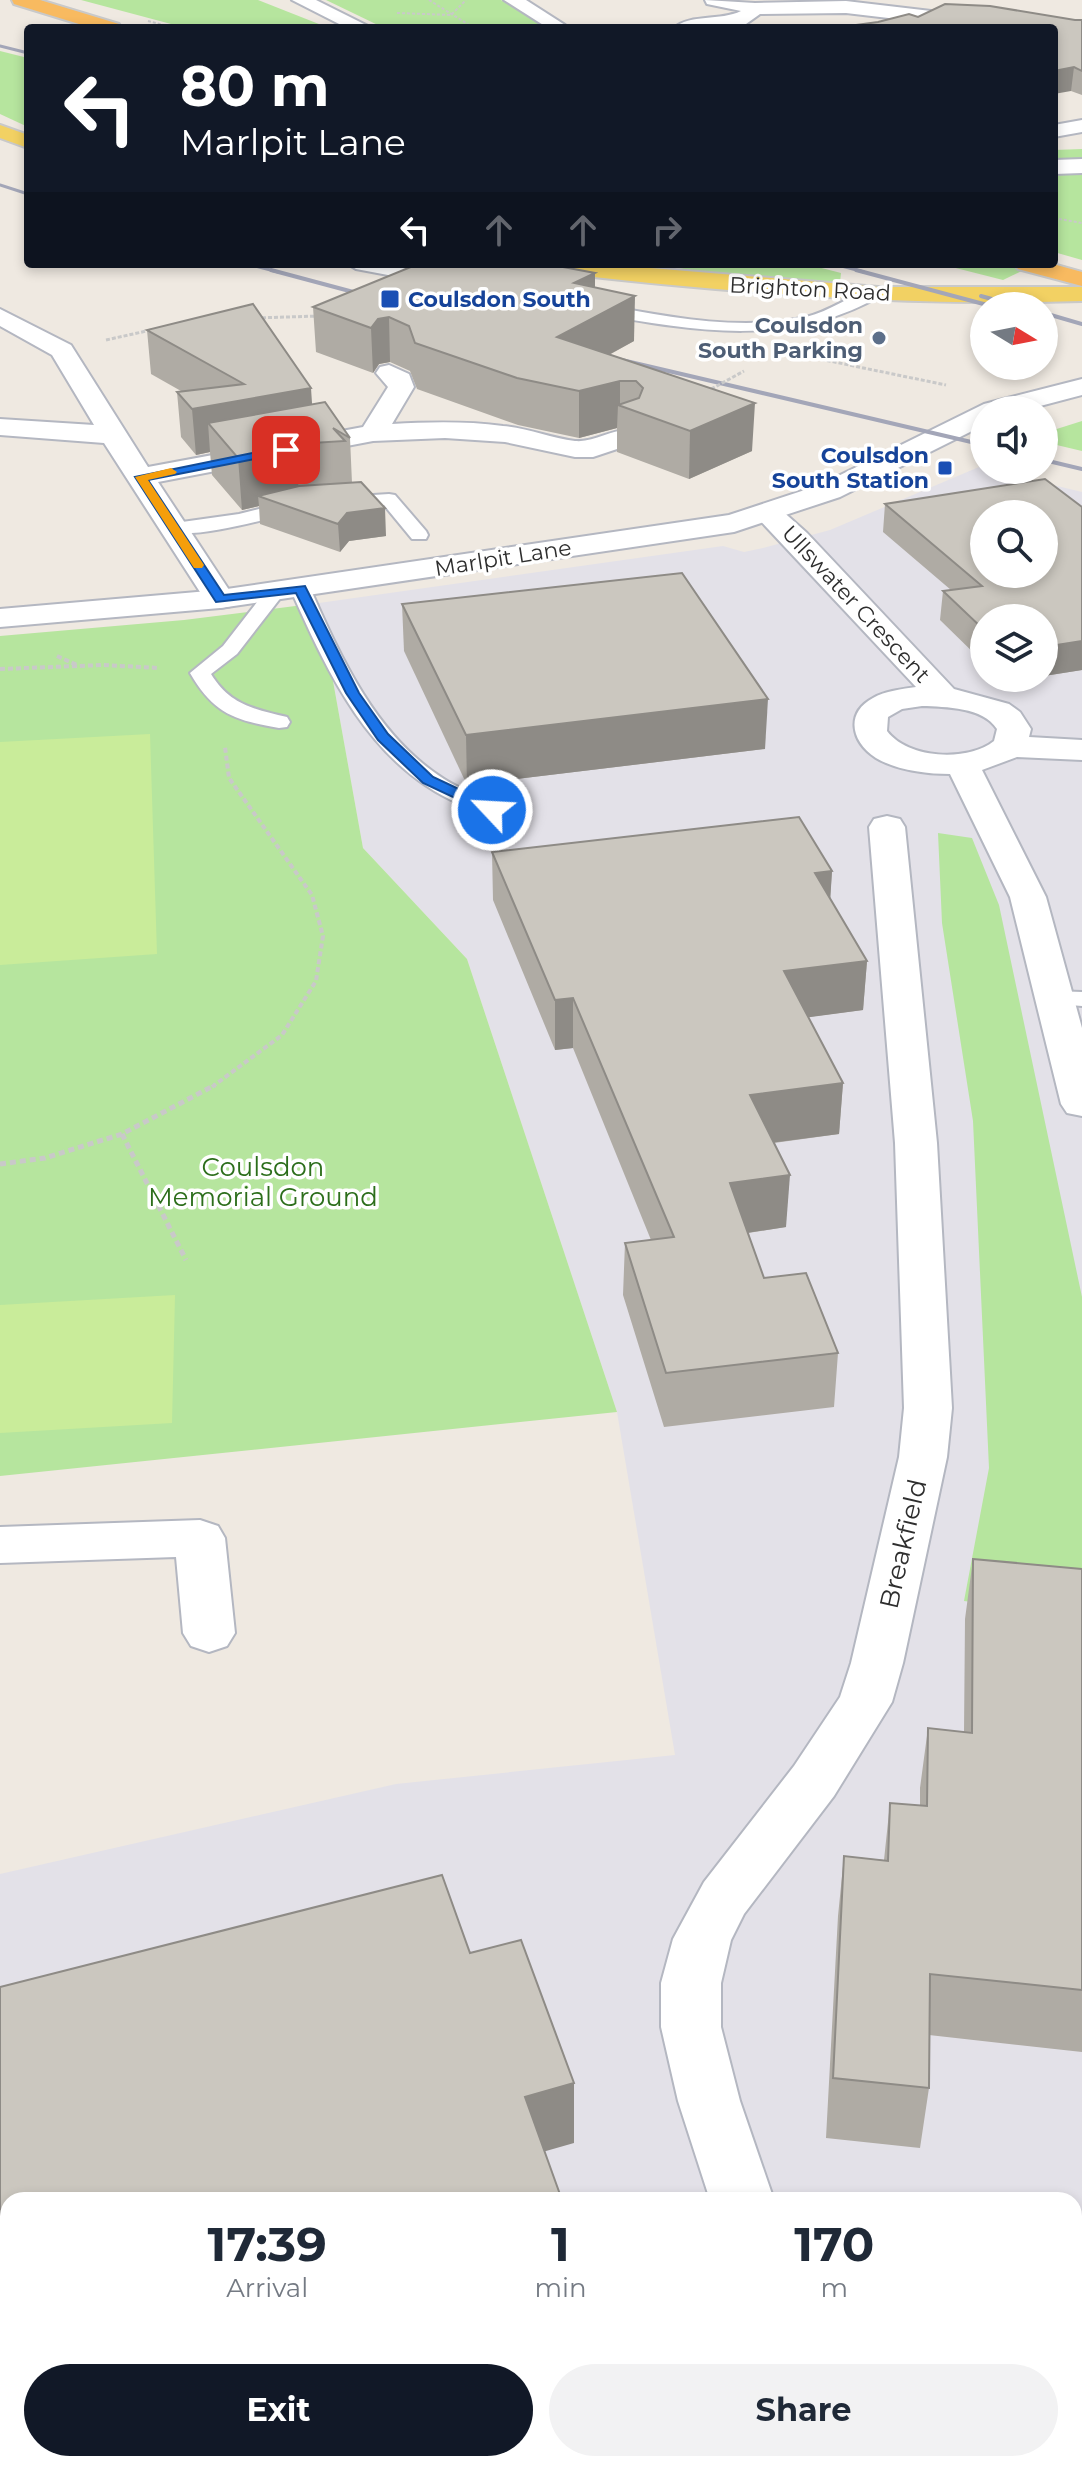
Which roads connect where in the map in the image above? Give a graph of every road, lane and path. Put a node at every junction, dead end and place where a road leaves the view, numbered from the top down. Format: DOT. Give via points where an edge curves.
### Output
graph roads {
  1 [pos="21,0"];
  2 [pos="301,0"];
  3 [pos="429,0"];
  4 [pos="466,0"];
  5 [pos="513,0"];
  6 [pos="714,0"];
  7 [pos="755,9"];
  8 [pos="451,15"];
  9 [pos="1026,20"];
  10 [pos="99,24"];
  11 [pos="354,24"];
  12 [pos="467,24"];
  13 [pos="554,24"];
  14 [pos="709,24"];
  15 [pos="1054,24"];
  16 [pos="1058,25"];
  17 [pos="1082,28"];
  18 [pos="1082,126"];
  19 [pos="1058,130"];
  20 [pos="0,131"];
  21 [pos="24,140"];
  22 [pos="1082,166"];
  23 [pos="1058,167"];
  24 [pos="1058,219"];
  25 [pos="1082,223"];
  26 [pos="379,268"];
  27 [pos="574,268"];
  28 [pos="1041,268"];
  29 [pos="1082,279"];
  30 [pos="447,280"];
  31 [pos="1082,294"];
  32 [pos="866,298"];
  33 [pos="578,305"];
  34 [pos="0,316"];
  35 [pos="324,318"];
  36 [pos="245,319"];
  37 [pos="157,328"];
  38 [pos="128,335"];
  39 [pos="744,371"];
  40 [pos="389,373"];
  41 [pos="1082,387"];
  42 [pos="1048,396"];
  43 [pos="698,397"];
  44 [pos="970,422"];
  45 [pos="0,427"];
  46 [pos="373,433"];
  47 [pos="113,435"];
  48 [pos="625,437"];
  49 [pos="141,477"];
  50 [pos="769,514"];
  51 [pos="734,523"];
  52 [pos="175,529"];
  53 [pos="419,535"];
  54 [pos="288,590"];
  55 [pos="220,599"];
  56 [pos="6,615"];
  57 [pos="0,669"];
  58 [pos="200,673"];
  59 [pos="942,696"];
  60 [pos="902,699"];
  61 [pos="242,715"];
  62 [pos="279,722"];
  63 [pos="1009,746"];
  64 [pos="1082,750"];
  65 [pos="962,764"];
  66 [pos="492,810"];
  67 [pos="887,827"];
  68 [pos="1068,998"];
  69 [pos="1082,1104"];
  70 [pos="122,1134"];
  71 [pos="0,1164"];
  72 [pos="186,1260"];
  73 [pos="0,1545"];
  74 [pos="209,1633"];
  75 [pos="739,2192"];
  1 -- 10 [label="highway"];
  2 -- 11 [label="street"];
  3 -- 8 [label="path"];
  4 -- 8 [label="path"];
  5 -- 13 [label="street"];
  6 -- 7 [label="street"];
  7 -- 9 [label="street" via="846,7"];
  7 -- 14 [label="street" via="735,20"];
  8 -- 12 [label="path"];
  9 -- 15 [label="street"];
  16 -- 17 [label="street"];
  18 -- 19 [label="street"];
  20 -- 21 [label="main road"];
  22 -- 23 [label="street"];
  24 -- 25 [label="path"];
  26 -- 30 [label="lane"];
  27 -- 32 [label="main road, Brighton Road"];
  28 -- 29 [label="highway"];
  31 -- 32 [label="main road, Brighton Road"];
  32 -- 33 [label="lane" via="806,322 753,325 710,325"];
  34 -- 47 [label="street" via="62,350"];
  35 -- 36 [label="path"];
  37 -- 38 [label="path"];
  39 -- 43 [label="path, bridge"];
  40 -- 46 [label="street" via="401,387"];
  41 -- 42 [label="street"];
  44 -- 50 [label="street, Marlpit Lane" via="830,491"];
  45 -- 47 [label="street"];
  46 -- 48 [label="street" via="490,433 575,449 593,449"];
  46 -- 49 [label="street"];
  47 -- 49 [label="street"];
  49 -- 52 [label="street"];
  50 -- 51 [label="street, Marlpit Lane"];
  50 -- 59 [label="street, Ullswater Crescent"];
  51 -- 54 [label="street, Marlpit Lane"];
  51 -- 60 [label="street, Ullswater Crescent" via="819,601"];
  52 -- 53 [label="lane" via="300,505 389,499"];
  52 -- 55 [label="street"];
  54 -- 55 [label="street, Marlpit Lane"];
  54 -- 58 [label="lane"];
  54 -- 66 [label="lane" via="383,737 428,780"];
  55 -- 56 [label="street, Marlpit Lane"];
  57 -- 58 [label="path" via="103,665"];
  58 -- 61 [label="lane" via="212,696"];
  59 -- 60 [label="street"];
  59 -- 63 [label="street" via="1001,714 1014,735"];
  60 -- 65 [label="street" via="884,705 867,723 878,745 915,760"];
  61 -- 62 [label="lane"];
  61 -- 70 [label="path" via="225,746 229,778 312,895 323,936 316,981 271,1044 226,1079"];
  63 -- 64 [label="street"];
  63 -- 65 [label="street"];
  65 -- 68 [label="street" via="1028,897"];
  67 -- 75 [label="street, Breakfield" via="927,1332 923,1457 865,1702 814,1781 724,1898 702,1939 691,1983 691,2027"];
  68 -- 69 [label="street"];
  70 -- 71 [label="path" via="45,1158"];
  70 -- 72 [label="path"];
  73 -- 74 [label="street" via="200,1538"];
}
